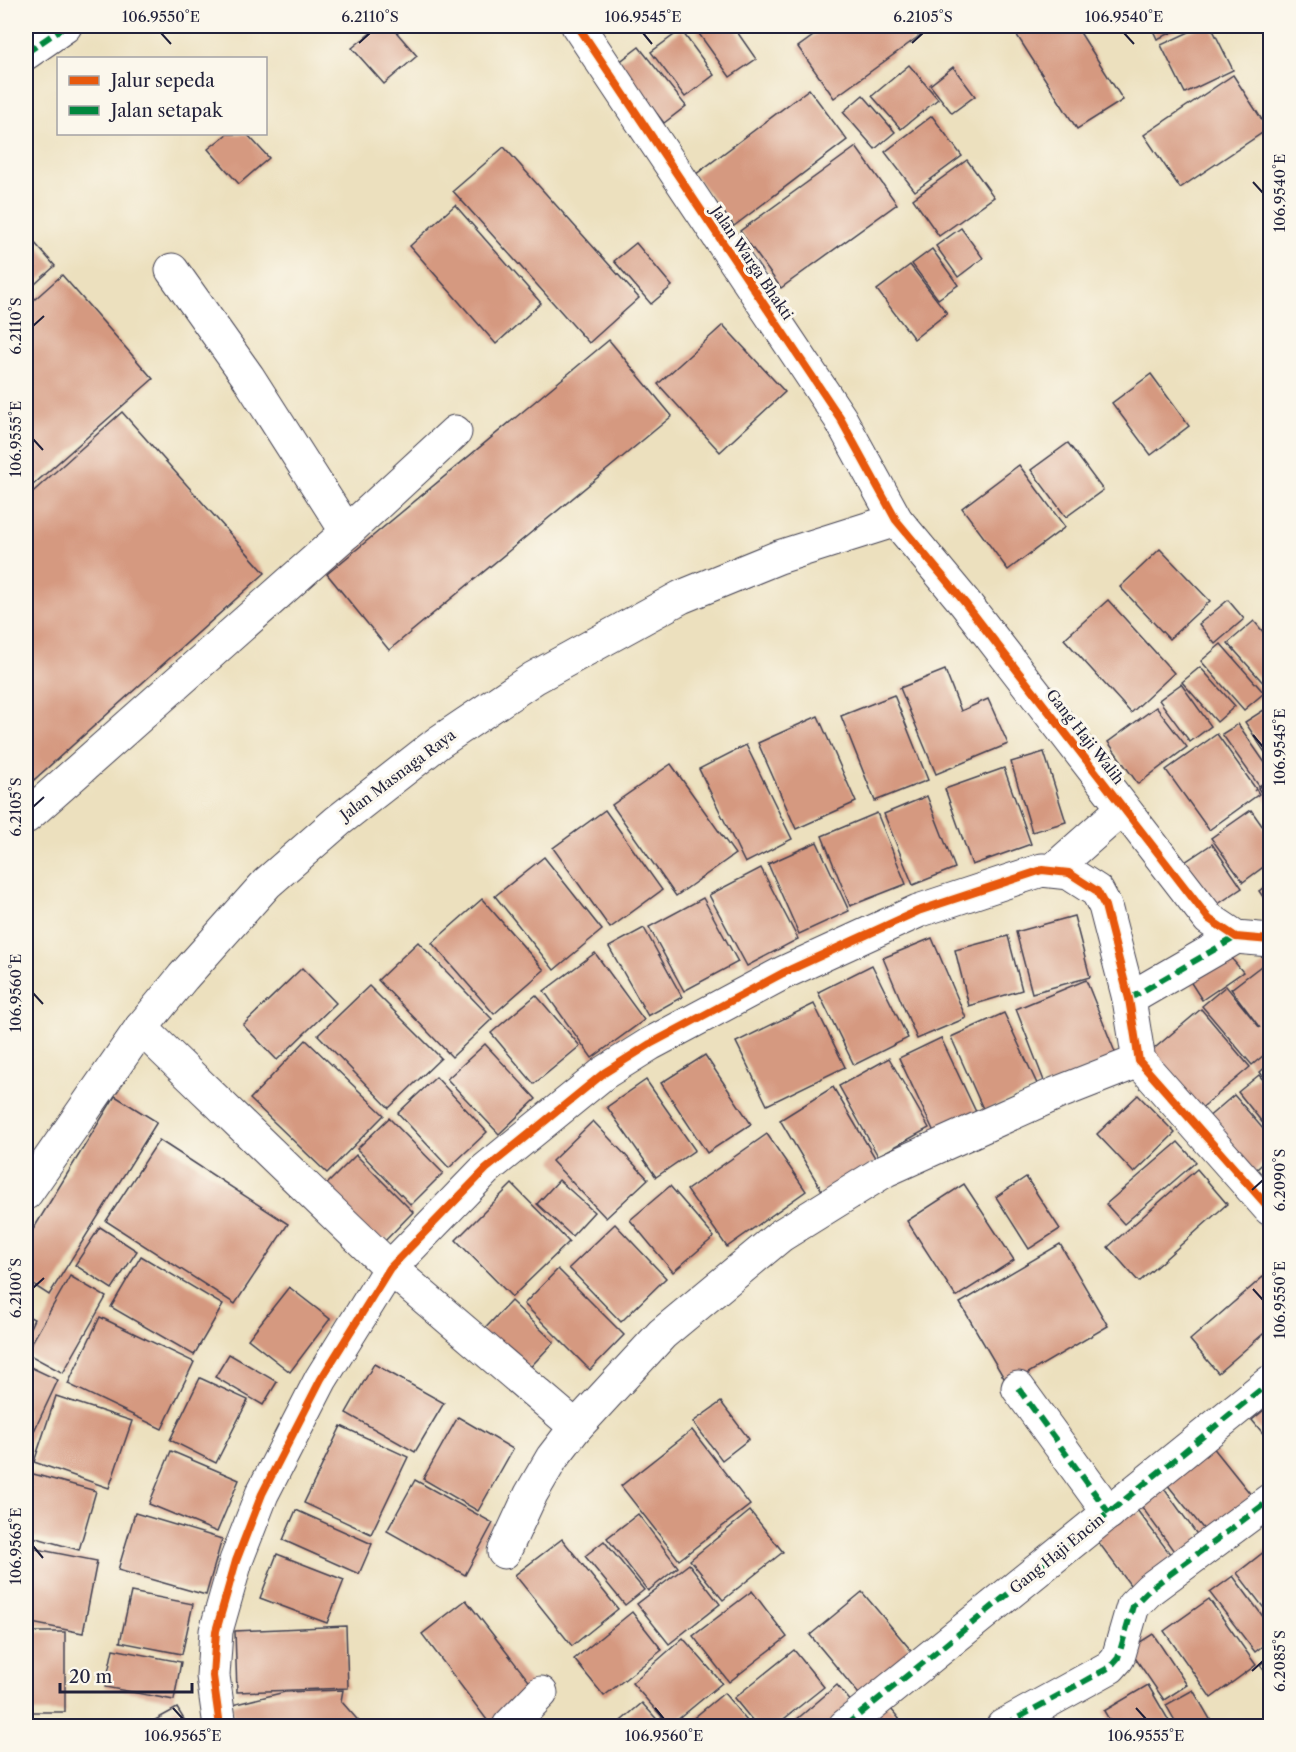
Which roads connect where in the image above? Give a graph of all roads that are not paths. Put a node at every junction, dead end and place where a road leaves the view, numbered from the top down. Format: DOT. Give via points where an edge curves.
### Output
graph roads {
  1 [pos="65,26"];
  2 [pos="578,26"];
  3 [pos="26,53"];
  4 [pos="172,270"];
  5 [pos="455,432"];
  6 [pos="896,520"];
  7 [pos="347,532"];
  8 [pos="1123,808"];
  9 [pos="26,817"];
  10 [pos="1053,870"];
  11 [pos="1236,937"];
  12 [pos="1270,940"];
  13 [pos="1129,999"];
  14 [pos="141,1028"];
  15 [pos="1139,1061"];
  16 [pos="26,1193"];
  17 [pos="1270,1209"];
  18 [pos="390,1269"];
  19 [pos="1270,1383"];
  20 [pos="1017,1388"];
  21 [pos="576,1427"];
  22 [pos="1270,1500"];
  23 [pos="1109,1513"];
  24 [pos="504,1552"];
  25 [pos="541,1693"];
  26 [pos="220,1726"];
  27 [pos="509,1726"];
  28 [pos="845,1726"];
  29 [pos="1003,1726"];
  1 -- 3 [label="street"];
  2 -- 6 [label="street, Jalan Warga Bhakti" via="840,418"];
  4 -- 7 [label="street" via="248,377"];
  5 -- 7 [label="street"];
  6 -- 8 [label="street, Gang Haji Walih"];
  6 -- 14 [label="street, Jalan Masnaga Raya" via="779,557 681,597 534,678 439,742 267,883"];
  7 -- 9 [label="street"];
  8 -- 10 [label="street"];
  8 -- 11 [label="street, Gang Haji Walih" via="1209,919"];
  10 -- 13 [label="street" via="1069,873 1097,891 1105,906"];
  10 -- 18 [label="street" via="1042,870 918,911 783,973 650,1044 604,1073 486,1169"];
  11 -- 12 [label="street, Gang Haji Walih"];
  11 -- 13 [label="street"];
  13 -- 15 [label="street"];
  14 -- 16 [label="street, Jalan Masnaga Raya"];
  14 -- 18 [label="street"];
  15 -- 17 [label="street"];
  15 -- 21 [label="street" via="886,1170 836,1199 780,1236 662,1334"];
  18 -- 21 [label="street"];
  18 -- 26 [label="street" via="321,1380 262,1494 236,1561 216,1630 213,1676"];
  19 -- 23 [label="street, Gang Haji Encin"];
  20 -- 23 [label="street"];
  21 -- 24 [label="street" via="531,1494"];
  22 -- 29 [label="street" via="1149,1589 1133,1606 1118,1658 1110,1667"];
  23 -- 28 [label="street, Gang Haji Encin"];
  25 -- 27 [label="street"];
}
